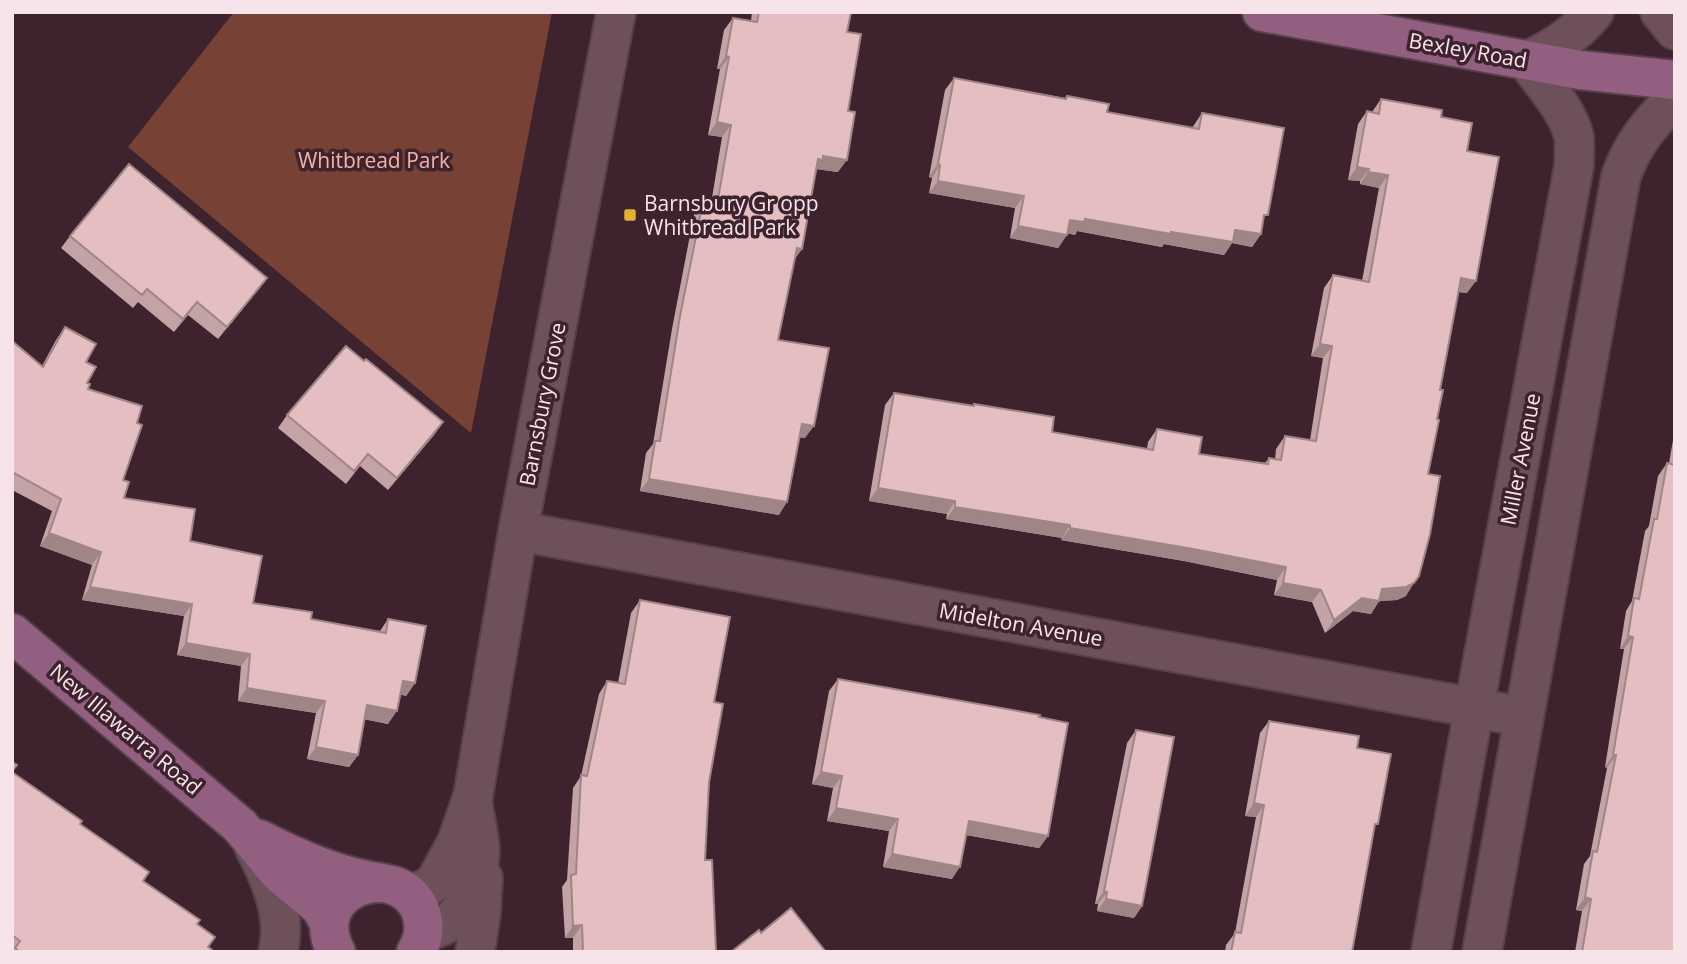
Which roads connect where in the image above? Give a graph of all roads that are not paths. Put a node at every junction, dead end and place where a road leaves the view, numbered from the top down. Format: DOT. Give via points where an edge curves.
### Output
graph roads {
  1 [pos="616,12"];
  2 [pos="1262,12"];
  3 [pos="1594,12"];
  4 [pos="1660,12"];
  5 [pos="1675,30"];
  6 [pos="1527,61"];
  7 [pos="1675,80"];
  8 [pos="1675,99"];
  9 [pos="518,531"];
  10 [pos="12,633"];
  11 [pos="1474,708"];
  12 [pos="1524,717"];
  13 [pos="473,796"];
  14 [pos="240,826"];
  15 [pos="480,848"];
  16 [pos="396,888"];
  17 [pos="329,943"];
  18 [pos="424,943"];
  19 [pos="278,952"];
  20 [pos="475,952"];
  21 [pos="1431,952"];
  22 [pos="1482,952"];
  1 -- 9 [label="street, Barnsbury Grove"];
  2 -- 6 [label="main road, Bexley Road"];
  3 -- 6 [label="street" via="1563,42"];
  4 -- 5 [label="street"];
  6 -- 7 [label="main road, Bexley Road"];
  6 -- 11 [label="street, Miller Avenue" via="1569,123 1574,166"];
  8 -- 12 [label="street" via="1640,137 1621,176"];
  9 -- 11 [label="street, Midelton Avenue"];
  9 -- 13 [label="street, Barnsbury Grove"];
  10 -- 14 [label="main road, New Illawarra Road"];
  11 -- 12 [label="street, Midelton Avenue"];
  11 -- 21 [label="street, Miller Avenue"];
  12 -- 22 [label="street"];
  13 -- 15 [label="street, Barnsbury Grove"];
  13 -- 16 [label="street, Barnsbury Grove" via="457,842 433,884 422,891"];
  14 -- 16 [label="main road, New Illawarra Road" via="321,867"];
  14 -- 17 [label="main road, New Illawarra Road" via="279,873 320,907"];
  14 -- 19 [label="street" via="266,870 275,896 281,942"];
  15 -- 18 [label="street, Barnsbury Grove" via="477,872 466,898 453,919"];
  15 -- 20 [label="street" via="484,886"];
  16 -- 17 [label="main road" via="366,884 350,891 333,909"];
  16 -- 18 [label="main road" via="414,900 424,922"];
}
